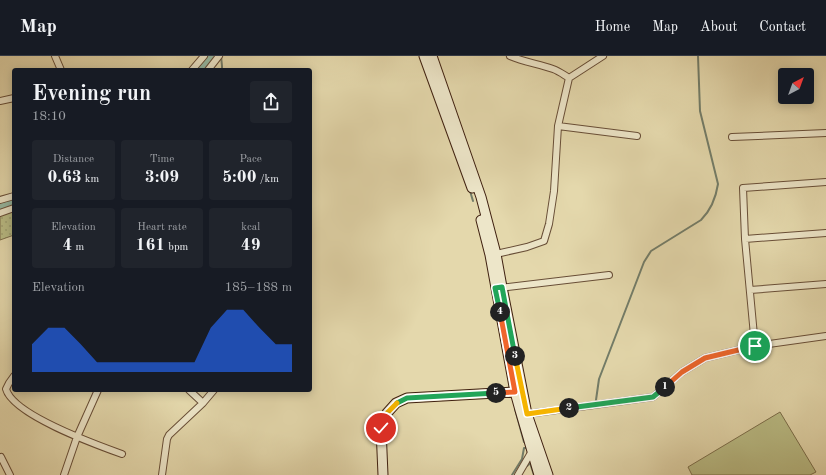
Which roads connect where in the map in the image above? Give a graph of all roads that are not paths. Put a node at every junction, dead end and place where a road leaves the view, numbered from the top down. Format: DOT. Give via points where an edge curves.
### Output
graph roads {
  1 [pos="55,56"];
  2 [pos="204,56"];
  3 [pos="220,56"];
  4 [pos="424,56"];
  5 [pos="432,56"];
  6 [pos="510,56"];
  7 [pos="536,56"];
  8 [pos="603,56"];
  9 [pos="535,64"];
  10 [pos="60,68"];
  11 [pos="194,68"];
  12 [pos="210,68"];
  13 [pos="569,78"];
  14 [pos="12,98"];
  15 [pos="0,101"];
  16 [pos="558,126"];
  17 [pos="826,133"];
  18 [pos="637,136"];
  19 [pos="732,137"];
  20 [pos="826,182"];
  21 [pos="12,197"];
  22 [pos="0,200"];
  23 [pos="12,209"];
  24 [pos="0,213"];
  25 [pos="826,233"];
  26 [pos="745,239"];
  27 [pos="496,254"];
  28 [pos="609,275"];
  29 [pos="826,284"];
  30 [pos="499,288"];
  31 [pos="750,290"];
  32 [pos="826,336"];
  33 [pos="755,346"];
  34 [pos="12,379"];
  35 [pos="97,392"];
  36 [pos="191,392"];
  37 [pos="212,392"];
  38 [pos="515,392"];
  39 [pos="203,403"];
  40 [pos="527,414"];
  41 [pos="77,437"];
  42 [pos="532,451"];
  43 [pos="122,454"];
  44 [pos="1,457"];
  45 [pos="10,475"];
  46 [pos="64,475"];
  47 [pos="162,475"];
  48 [pos="383,475"];
  49 [pos="518,475"];
  50 [pos="540,475"];
  51 [pos="548,475"];
  1 -- 10 [label="street"];
  2 -- 11 [label="street"];
  3 -- 12 [label="street"];
  4 -- 30 [label="main road" via="475,197"];
  5 -- 27 [label="main road" via="481,197"];
  6 -- 9 [label="street"];
  7 -- 9 [label="street"];
  8 -- 13 [label="street"];
  9 -- 13 [label="street"];
  13 -- 16 [label="street"];
  14 -- 15 [label="street"];
  16 -- 18 [label="street"];
  16 -- 27 [label="street" via="553,198 544,242"];
  17 -- 19 [label="street"];
  20 -- 26 [label="street" via="743,188"];
  21 -- 22 [label="street"];
  23 -- 24 [label="street"];
  25 -- 26 [label="street"];
  26 -- 31 [label="street"];
  27 -- 30 [label="main road"];
  28 -- 30 [label="street"];
  29 -- 31 [label="street"];
  30 -- 38 [label="main road"];
  30 -- 40 [label="main road"];
  31 -- 33 [label="street"];
  32 -- 33 [label="street"];
  33 -- 40 [label="street" via="705,358 682,372 653,397"];
  34 -- 41 [label="street" via="6,389 15,404"];
  35 -- 41 [label="street"];
  36 -- 39 [label="street"];
  37 -- 39 [label="street"];
  38 -- 42 [label="main road"];
  38 -- 48 [label="main road" via="407,398 396,403 387,413 381,428"];
  39 -- 47 [label="street" via="166,439"];
  40 -- 51 [label="main road"];
  41 -- 43 [label="street"];
  41 -- 46 [label="street"];
  42 -- 49 [label="street"];
  42 -- 50 [label="main road"];
  44 -- 45 [label="street"];
}
